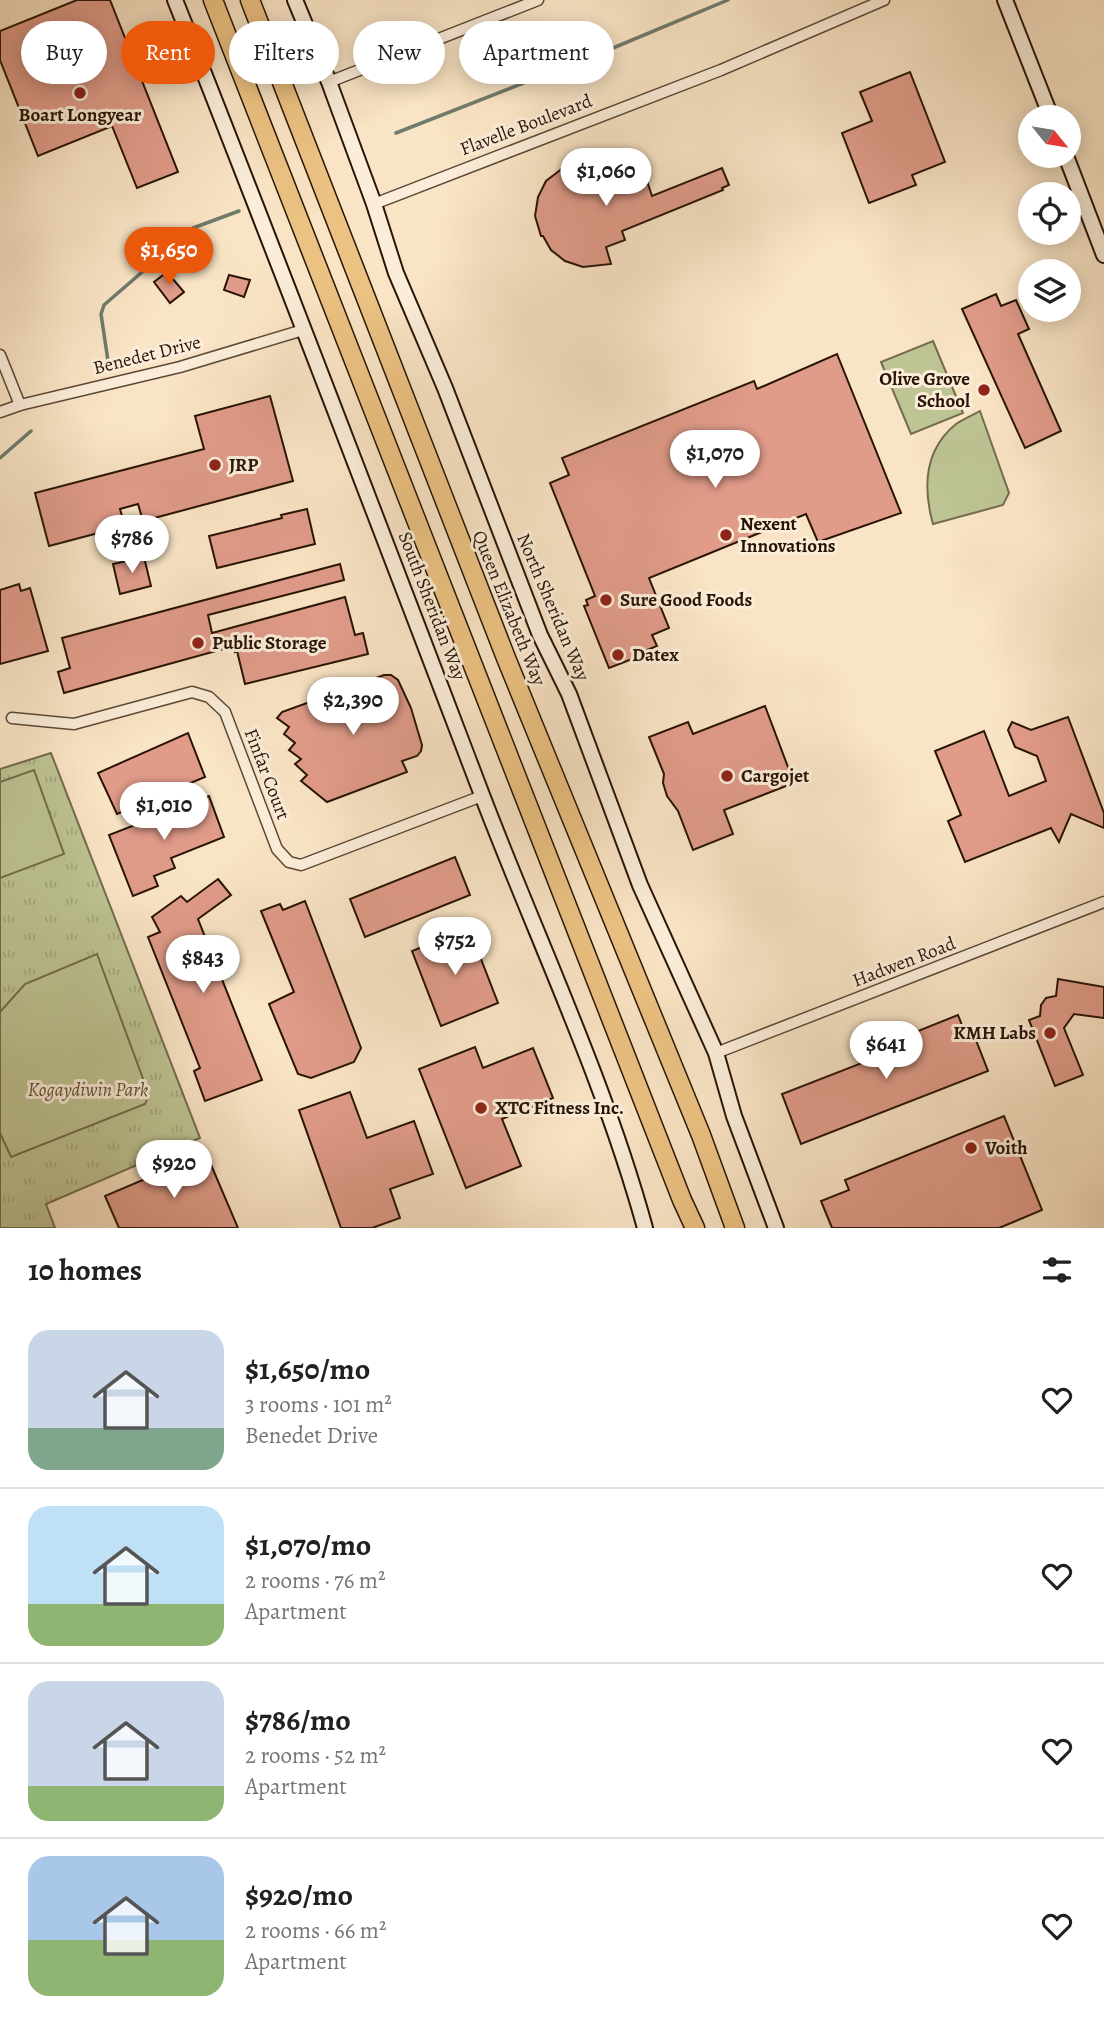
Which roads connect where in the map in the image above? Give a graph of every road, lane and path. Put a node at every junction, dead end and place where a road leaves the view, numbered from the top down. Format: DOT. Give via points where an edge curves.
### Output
graph roads {
  1 [pos="175,0"];
  2 [pos="213,0"];
  3 [pos="250,0"];
  4 [pos="295,0"];
  5 [pos="538,0"];
  6 [pos="884,0"];
  7 [pos="1005,0"];
  8 [pos="304,21"];
  9 [pos="339,78"];
  10 [pos="330,84"];
  11 [pos="1046,105"];
  12 [pos="1071,168"];
  13 [pos="374,204"];
  14 [pos="1104,255"];
  15 [pos="303,330"];
  16 [pos="0,355"];
  17 [pos="20,405"];
  18 [pos="0,412"];
  19 [pos="12,718"];
  20 [pos="482,796"];
  21 [pos="1104,902"];
  22 [pos="716,1053"];
  23 [pos="682,1200"];
  24 [pos="645,1228"];
  25 [pos="685,1228"];
  26 [pos="695,1228"];
  27 [pos="734,1228"];
  28 [pos="776,1228"];
  1 -- 15 [label="street, South Sheridan Way"];
  2 -- 23 [label="highway"];
  3 -- 27 [label="highway, Queen Elizabeth Way"];
  4 -- 8 [label="street, North Sheridan Way"];
  5 -- 9 [label="street"];
  6 -- 13 [label="street, Flavelle Boulevard" via="721,70"];
  7 -- 11 [label="street"];
  10 -- 13 [label="street, North Sheridan Way"];
  12 -- 14 [label="street"];
  13 -- 22 [label="street, North Sheridan Way" via="396,273 540,635 569,694 640,885"];
  15 -- 17 [label="street, Benedet Drive" via="180,367"];
  15 -- 20 [label="street, South Sheridan Way"];
  16 -- 17 [label="street"];
  17 -- 18 [label="street, Benedet Drive"];
  19 -- 20 [label="street, Finfar Court" via="74,724 192,692 209,697 225,712 277,849 289,862 301,865"];
  20 -- 24 [label="street, South Sheridan Way" via="618,1138"];
  21 -- 22 [label="street, Hadwen Road"];
  22 -- 28 [label="street, North Sheridan Way"];
  23 -- 25 [label="highway"];
  23 -- 26 [label="highway"];
}
